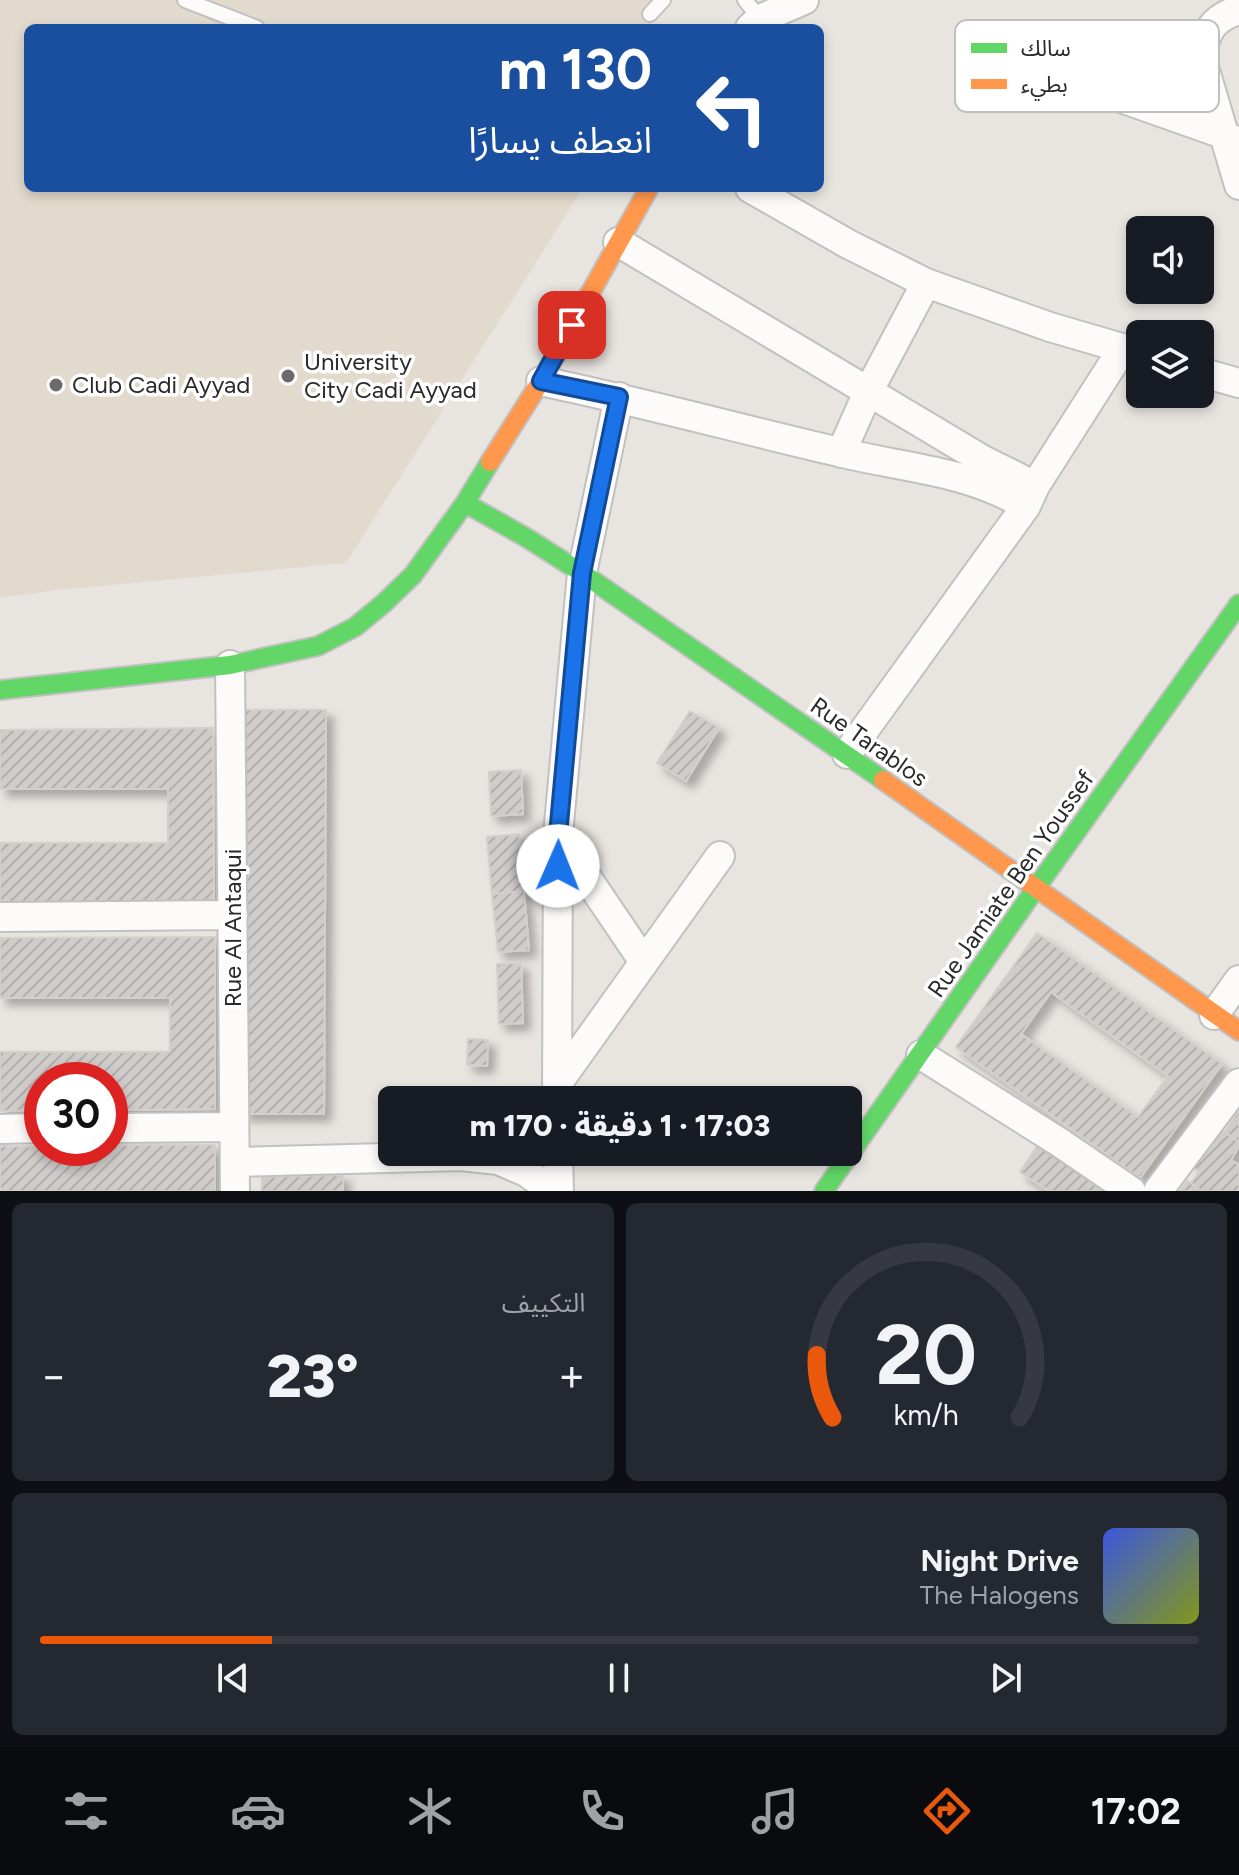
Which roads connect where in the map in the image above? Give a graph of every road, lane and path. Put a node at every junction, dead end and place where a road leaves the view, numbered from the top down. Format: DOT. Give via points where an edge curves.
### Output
graph roads {
  1 [pos="185,0"];
  2 [pos="663,0"];
  3 [pos="804,0"];
  4 [pos="1239,10"];
  5 [pos="650,14"];
  6 [pos="752,16"];
  7 [pos="1218,20"];
  8 [pos="247,24"];
  9 [pos="1219,106"];
  10 [pos="1158,112"];
  11 [pos="1231,138"];
  12 [pos="1239,185"];
  13 [pos="647,192"];
  14 [pos="757,192"];
  15 [pos="618,242"];
  16 [pos="926,283"];
  17 [pos="1126,349"];
  18 [pos="1126,360"];
  19 [pos="1214,376"];
  20 [pos="541,381"];
  21 [pos="1239,383"];
  22 [pos="868,392"];
  23 [pos="619,397"];
  24 [pos="841,453"];
  25 [pos="1030,496"];
  26 [pos="465,503"];
  27 [pos="582,573"];
  28 [pos="1239,604"];
  29 [pos="230,665"];
  30 [pos="0,690"];
  31 [pos="847,754"];
  32 [pos="558,835"];
  33 [pos="720,856"];
  34 [pos="1036,888"];
  35 [pos="233,915"];
  36 [pos="0,917"];
  37 [pos="644,962"];
  38 [pos="1239,980"];
  39 [pos="1214,1015"];
  40 [pos="1239,1031"];
  41 [pos="921,1055"];
  42 [pos="1239,1083"];
  43 [pos="557,1086"];
  44 [pos="561,1086"];
  45 [pos="234,1127"];
  46 [pos="24,1128"];
  47 [pos="128,1128"];
  48 [pos="0,1129"];
  49 [pos="235,1162"];
  50 [pos="557,1166"];
  51 [pos="235,1191"];
  52 [pos="556,1191"];
  53 [pos="824,1191"];
  54 [pos="1131,1191"];
  55 [pos="1158,1191"];
  1 -- 8 [label="lane"];
  2 -- 5 [label="lane"];
  3 -- 6 [label="street"];
  4 -- 7 [label="street"];
  9 -- 11 [label="street"];
  10 -- 11 [label="street"];
  11 -- 12 [label="street"];
  13 -- 15 [label="street"];
  14 -- 16 [label="street"];
  15 -- 20 [label="street"];
  15 -- 22 [label="street"];
  16 -- 17 [label="street"];
  16 -- 22 [label="street"];
  18 -- 25 [label="street"];
  19 -- 21 [label="street"];
  20 -- 23 [label="street"];
  20 -- 26 [label="street"];
  22 -- 24 [label="street"];
  22 -- 25 [label="street" via="983,460"];
  23 -- 24 [label="street"];
  23 -- 27 [label="street"];
  24 -- 25 [label="street"];
  25 -- 31 [label="street"];
  26 -- 27 [label="street, Rue Tarablos"];
  26 -- 29 [label="street" via="413,575 355,627 318,646"];
  27 -- 31 [label="street, Rue Tarablos"];
  27 -- 32 [label="street"];
  28 -- 34 [label="street, Rue Jamiate Ben Youssef"];
  29 -- 30 [label="street"];
  29 -- 35 [label="street, Rue Al Antaqui"];
  31 -- 34 [label="street, Rue Tarablos"];
  32 -- 37 [label="street"];
  32 -- 43 [label="street"];
  33 -- 37 [label="street"];
  34 -- 39 [label="street, Rue Tarablos"];
  34 -- 41 [label="street, Rue Jamiate Ben Youssef"];
  35 -- 36 [label="street"];
  35 -- 45 [label="street, Rue Al Antaqui"];
  37 -- 44 [label="street"];
  38 -- 39 [label="street"];
  39 -- 40 [label="street, Rue Tarablos"];
  41 -- 53 [label="street, Rue Jamiate Ben Youssef"];
  41 -- 54 [label="street"];
  42 -- 55 [label="street"];
  45 -- 47 [label="street"];
  45 -- 49 [label="street, Rue Al Antaqui"];
  46 -- 48 [label="street"];
  49 -- 51 [label="street, Rue Al Antaqui"];
  49 -- 52 [label="street" via="461,1156 498,1160"];
  50 -- 52 [label="street"];
}
